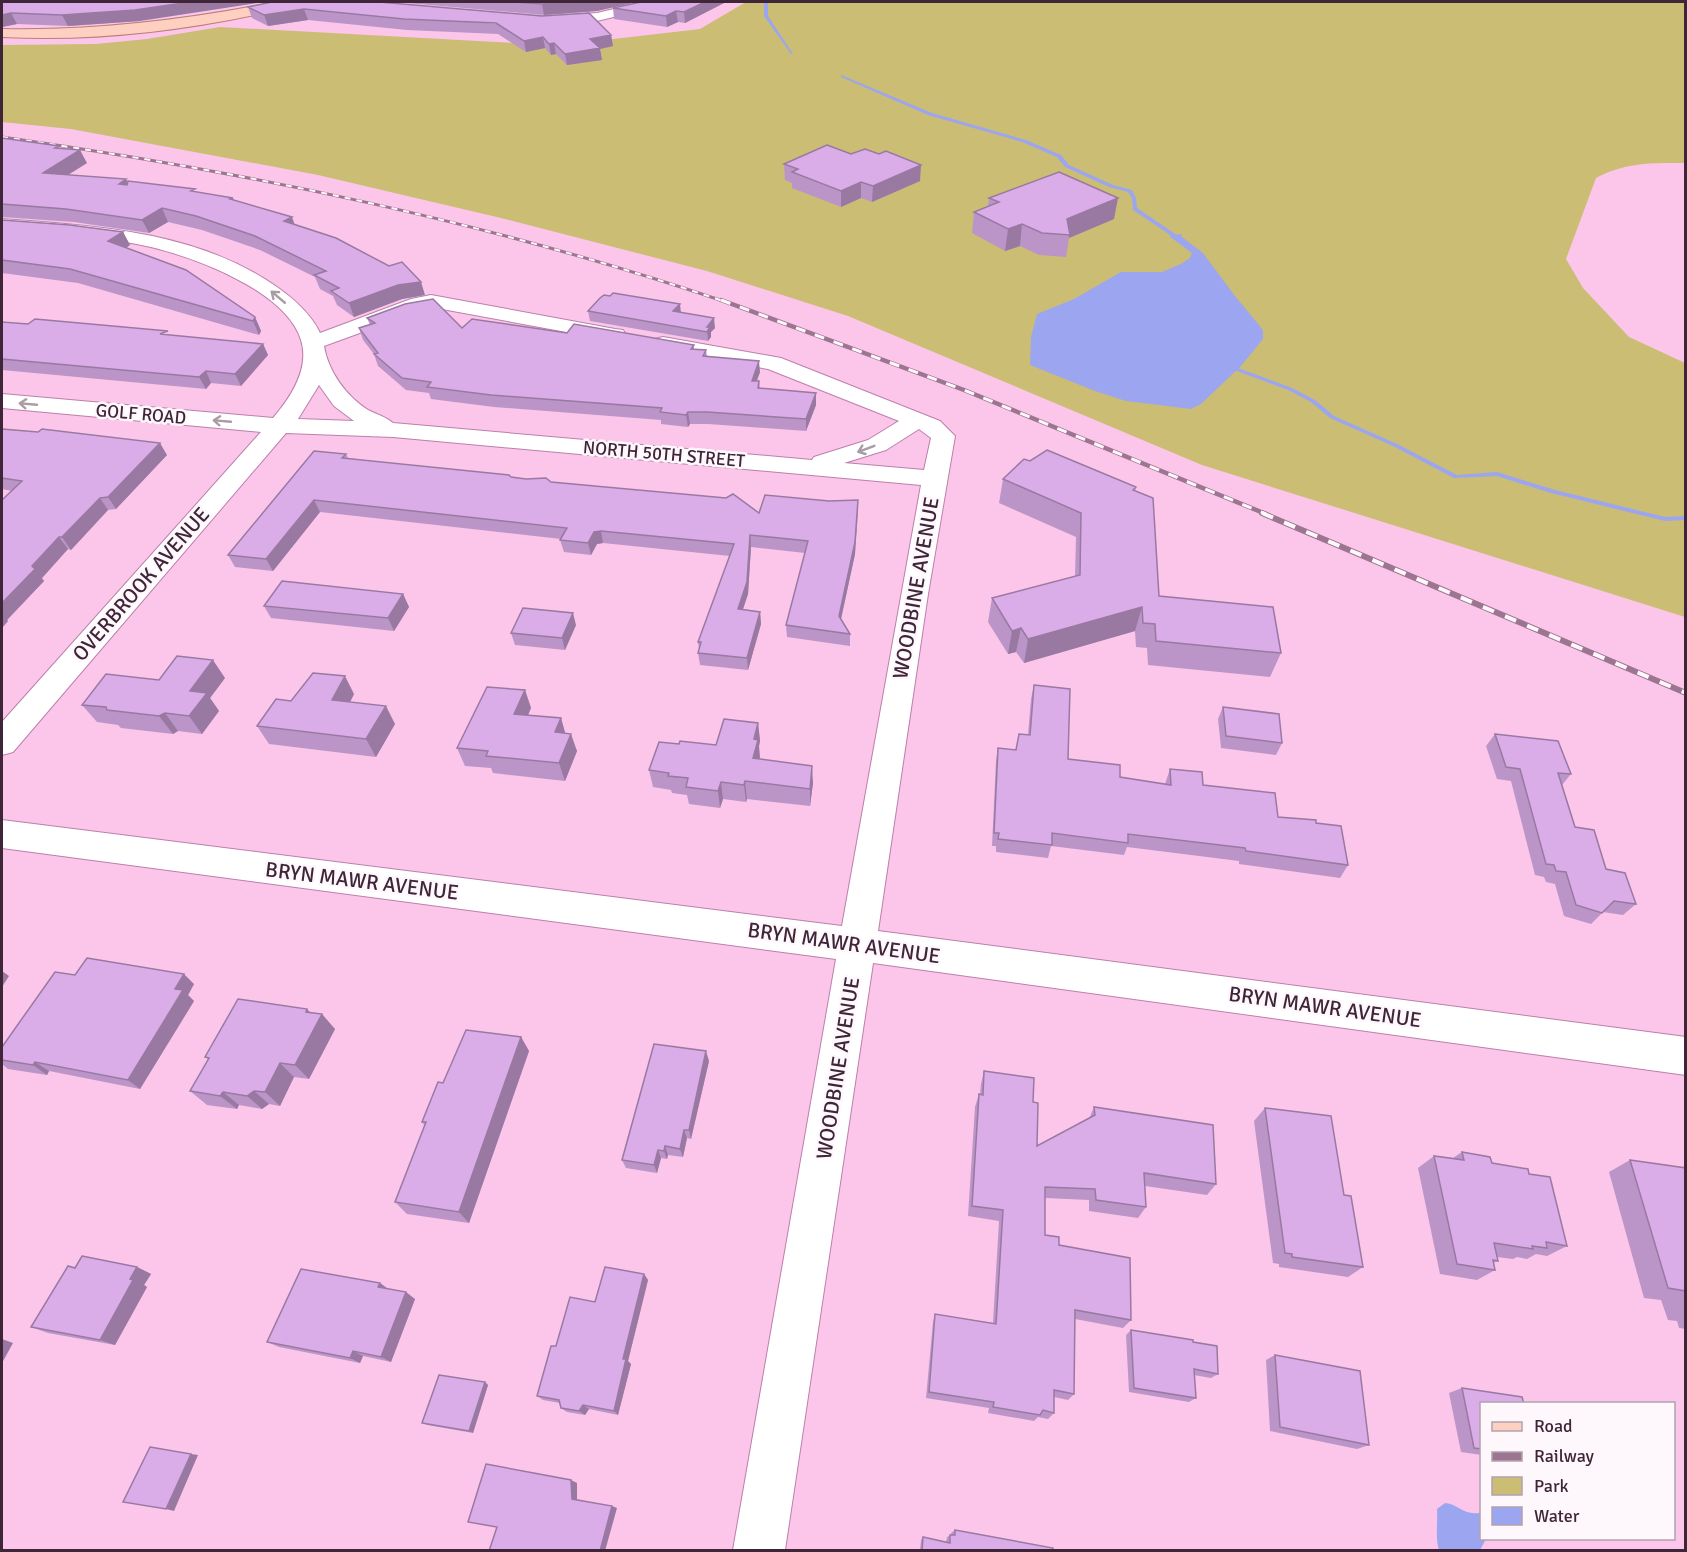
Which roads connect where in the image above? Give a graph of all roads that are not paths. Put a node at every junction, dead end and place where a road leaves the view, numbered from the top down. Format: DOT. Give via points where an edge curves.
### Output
graph roads {
  1 [pos="293,2"];
  2 [pos="628,2"];
  3 [pos="658,2"];
  4 [pos="641,7"];
  5 [pos="532,21"];
  6 [pos="2,33"];
  7 [pos="2,225"];
  8 [pos="314,352"];
  9 [pos="2,402"];
  10 [pos="917,420"];
  11 [pos="281,425"];
  12 [pos="393,430"];
  13 [pos="805,466"];
  14 [pos="935,479"];
  15 [pos="2,743"];
  16 [pos="2,834"];
  17 [pos="858,945"];
  18 [pos="1686,1056"];
  19 [pos="759,1551"];
  1 -- 6 [label="main road" via="135,31"];
  2 -- 4 [label="street"];
  3 -- 4 [label="street"];
  4 -- 5 [label="street" via="589,18"];
  8 -- 7 [label="street, NORTH 50TH STREET, one-way" via="298,316 272,292 214,260 120,235"];
  8 -- 10 [label="street" via="343,333 418,303 431,302 764,360"];
  8 -- 11 [label="street" via="305,390"];
  8 -- 12 [label="street, NORTH 50TH STREET" via="332,388 347,407"];
  11 -- 9 [label="street, GOLF ROAD, one-way"];
  10 -- 13 [label="street, one-way" via="863,451"];
  10 -- 14 [label="street, WOODBINE AVENUE" via="943,436"];
  11 -- 12 [label="street, NORTH 50TH STREET"];
  11 -- 15 [label="street, OVERBROOK AVENUE"];
  12 -- 13 [label="street, NORTH 50TH STREET"];
  13 -- 14 [label="street, NORTH 50TH STREET"];
  14 -- 17 [label="street, WOODBINE AVENUE"];
  16 -- 17 [label="street, BRYN MAWR AVENUE"];
  17 -- 18 [label="street, BRYN MAWR AVENUE"];
  17 -- 19 [label="street, WOODBINE AVENUE"];
}
